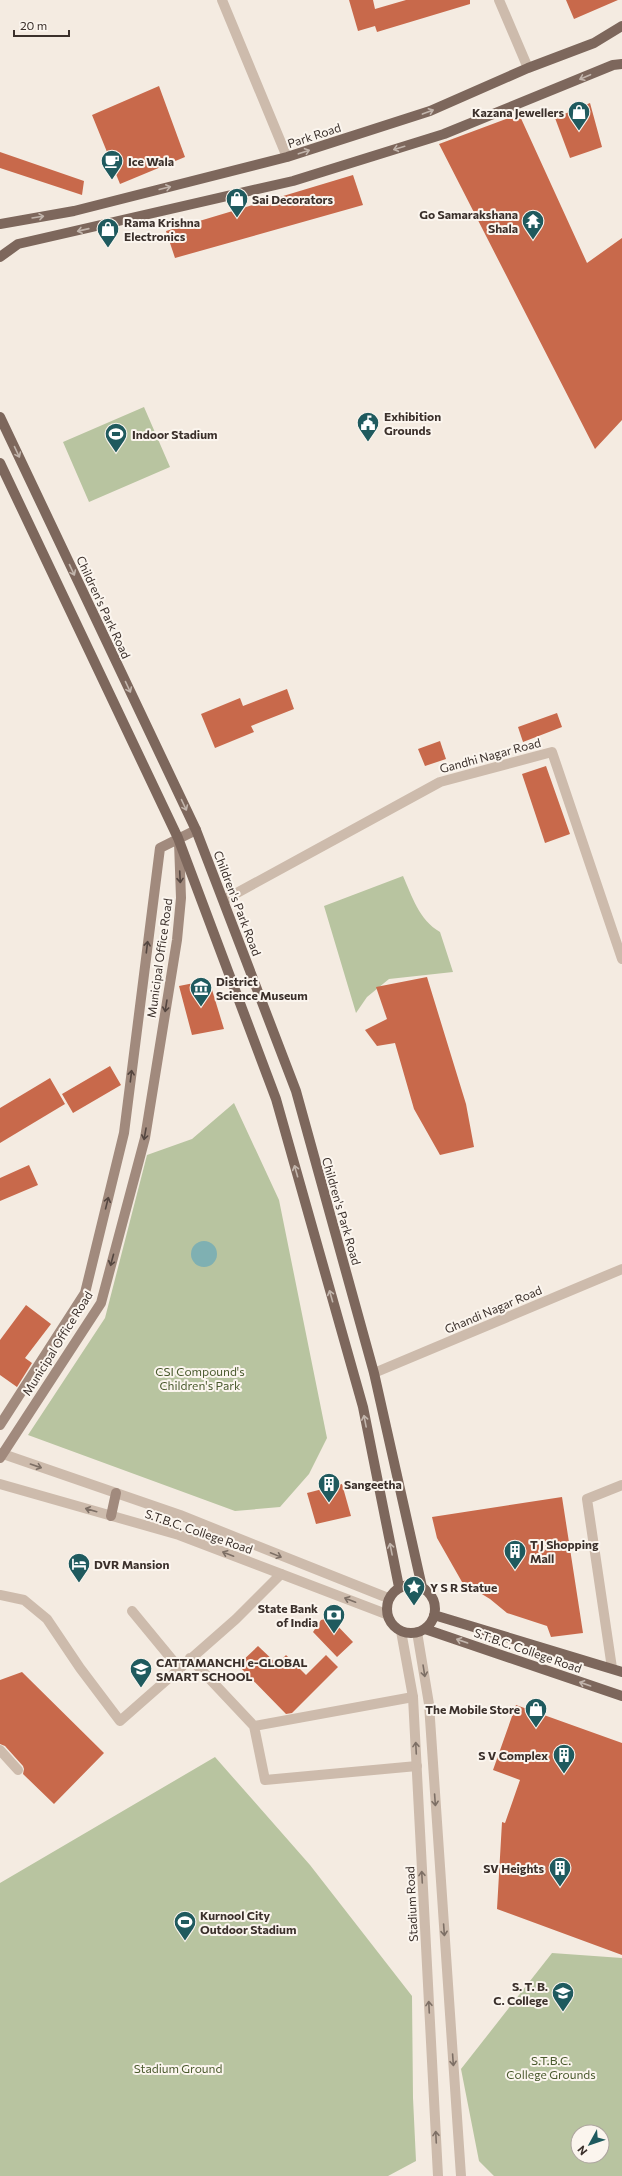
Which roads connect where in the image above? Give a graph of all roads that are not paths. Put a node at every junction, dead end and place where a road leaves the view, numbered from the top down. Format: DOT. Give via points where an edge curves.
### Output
graph roads {
  1 [pos="222,0"];
  2 [pos="499,0"];
  3 [pos="622,26"];
  4 [pos="622,64"];
  5 [pos="528,68"];
  6 [pos="287,157"];
  7 [pos="0,224"];
  8 [pos="0,257"];
  9 [pos="0,417"];
  10 [pos="0,463"];
  11 [pos="196,830"];
  12 [pos="178,838"];
  13 [pos="224,900"];
  14 [pos="621,955"];
  15 [pos="622,1269"];
  16 [pos="374,1373"];
  17 [pos="0,1425"];
  18 [pos="1,1455"];
  19 [pos="0,1484"];
  20 [pos="622,1485"];
  21 [pos="116,1493"];
  22 [pos="112,1516"];
  23 [pos="281,1574"];
  24 [pos="399,1587"];
  25 [pos="422,1587"];
  26 [pos="0,1595"];
  27 [pos="388,1598"];
  28 [pos="132,1611"];
  29 [pos="386,1614"];
  30 [pos="434,1615"];
  31 [pos="421,1630"];
  32 [pos="401,1631"];
  33 [pos="190,1658"];
  34 [pos="179,1668"];
  35 [pos="612,1668"];
  36 [pos="622,1672"];
  37 [pos="622,1696"];
  38 [pos="413,1697"];
  39 [pos="254,1726"];
  40 [pos="0,1750"];
  41 [pos="417,1766"];
  42 [pos="18,1770"];
  43 [pos="438,2176"];
  44 [pos="461,2176"];
  1 -- 6 [label="street"];
  2 -- 5 [label="street"];
  3 -- 5 [label="main road, Park Road" via="594,43"];
  4 -- 8 [label="main road, one-way" via="613,65 444,134 293,181 18,244"];
  6 -- 5 [label="main road, Park Road, one-way" via="430,111"];
  7 -- 6 [label="main road, Park Road, one-way" via="74,211"];
  9 -- 11 [label="main road, Children's Park Road, one-way"];
  10 -- 12 [label="main road"];
  11 -- 12 [label="main road"];
  11 -- 13 [label="main road, Children's Park Road"];
  17 -- 12 [label="main road, Municipal Office Road, one-way" via="85,1292 124,1133 160,848"];
  12 -- 18 [label="main road, Municipal Office Road, one-way" via="181,898 177,940 145,1138 100,1302"];
  24 -- 12 [label="main road, one-way" via="362,1407 276,1100"];
  13 -- 14 [label="street, Gandhi Nagar Road" via="440,782 552,752"];
  13 -- 16 [label="main road, Children's Park Road" via="296,1091"];
  15 -- 16 [label="street, Ghandi Nagar Road"];
  16 -- 25 [label="main road, Children's Park Road"];
  18 -- 21 [label="street, one-way"];
  22 -- 19 [label="street, S.T.B.C. College Road, one-way"];
  20 -- 35 [label="street" via="587,1499"];
  21 -- 22 [label="main road"];
  21 -- 27 [label="street, one-way" via="180,1515"];
  23 -- 22 [label="street, S.T.B.C. College Road, one-way" via="179,1535"];
  29 -- 23 [label="street, S.T.B.C. College Road, one-way"];
  23 -- 33 [label="street" via="236,1619"];
  24 -- 25 [label="main road" via="415,1584"];
  24 -- 27 [label="main road"];
  25 -- 30 [label="main road" via="433,1599"];
  26 -- 34 [label="street" via="24,1600 47,1619 120,1721"];
  27 -- 29 [label="main road"];
  28 -- 34 [label="street"];
  29 -- 32 [label="main road" via="394,1627"];
  30 -- 31 [label="main road"];
  30 -- 35 [label="main road, S.T.B.C. College Road"];
  31 -- 32 [label="main road" via="409,1633"];
  37 -- 31 [label="main road, S.T.B.C. College Road, one-way"];
  31 -- 44 [label="street, one-way" via="429,1704"];
  32 -- 38 [label="street, Stadium Road"];
  33 -- 34 [label="street"];
  33 -- 39 [label="street"];
  35 -- 36 [label="main road, S.T.B.C. College Road"];
  38 -- 39 [label="street"];
  41 -- 38 [label="street, Stadium Road, one-way"];
  39 -- 41 [label="street" via="265,1780"];
  40 -- 42 [label="street"];
  43 -- 41 [label="street, Stadium Road, one-way"];
}
